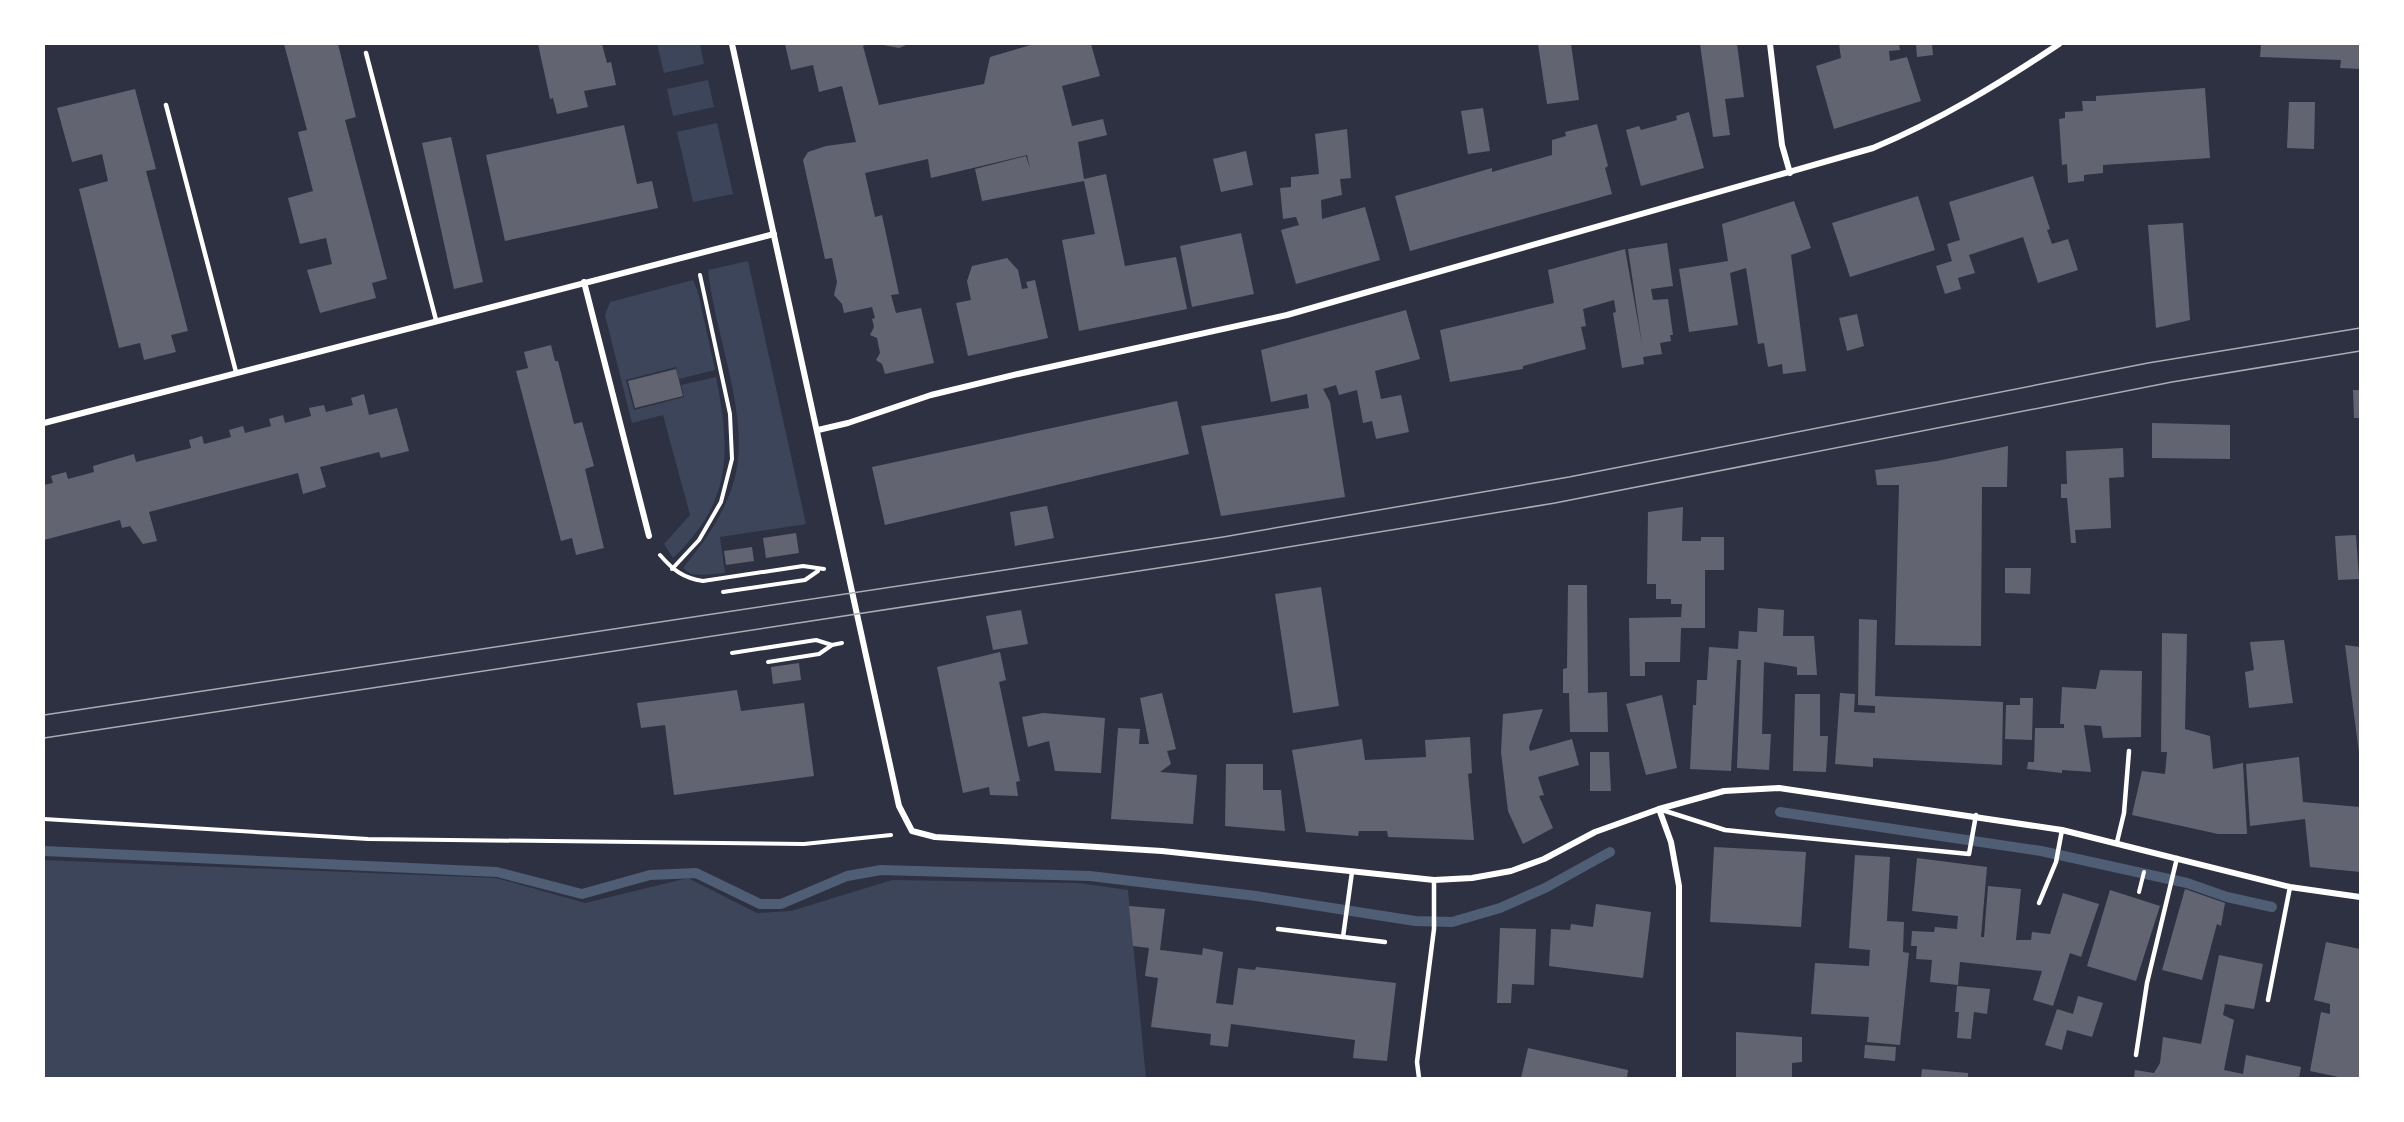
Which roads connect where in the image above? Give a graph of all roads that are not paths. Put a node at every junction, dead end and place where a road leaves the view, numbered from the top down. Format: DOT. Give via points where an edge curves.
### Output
graph roads {
  1 [pos="732,44"];
  2 [pos="1770,44"];
  3 [pos="2059,44"];
  4 [pos="366,53"];
  5 [pos="166,105"];
  6 [pos="1790,173"];
  7 [pos="774,234"];
  8 [pos="584,282"];
  9 [pos="436,320"];
  10 [pos="236,372"];
  11 [pos="44,423"];
  12 [pos="818,430"];
  13 [pos="649,536"];
  14 [pos="2129,751"];
  15 [pos="1659,809"];
  16 [pos="1976,815"];
  17 [pos="2062,830"];
  18 [pos="2117,842"];
  19 [pos="2178,858"];
  20 [pos="1352,872"];
  21 [pos="1434,880"];
  22 [pos="2290,887"];
  23 [pos="2361,897"];
  24 [pos="2039,903"];
  25 [pos="1278,929"];
  26 [pos="1343,937"];
  27 [pos="1385,942"];
  28 [pos="2268,1000"];
  29 [pos="2136,1055"];
  30 [pos="1419,1078"];
  31 [pos="1679,1078"];
  1 -- 7 [label="street"];
  2 -- 6 [label="street" via="1782,145"];
  3 -- 6 [label="street" via="1967,104 1922,128 1873,148"];
  4 -- 9 [label="lane"];
  5 -- 10 [label="lane"];
  6 -- 12 [label="street" via="1287,315 964,387"];
  7 -- 8 [label="street"];
  7 -- 12 [label="street"];
  8 -- 9 [label="street"];
  8 -- 13 [label="street"];
  9 -- 10 [label="street"];
  10 -- 11 [label="street"];
  12 -- 20 [label="street" via="899,806 912,831 935,837 1162,851"];
  14 -- 18 [label="lane" via="2124,813"];
  15 -- 16 [label="street" via="1724,791 1779,788"];
  15 -- 16 [label="lane" via="1725,830 1969,854"];
  15 -- 21 [label="street" via="1595,832 1545,859 1511,871"];
  15 -- 31 [label="street" via="1671,842 1679,886"];
  16 -- 17 [label="street"];
  17 -- 18 [label="street"];
  17 -- 24 [label="lane" via="2056,862"];
  18 -- 19 [label="street"];
  19 -- 22 [label="street"];
  19 -- 29 [label="lane" via="2147,983"];
  20 -- 21 [label="street"];
  20 -- 26 [label="lane"];
  21 -- 30 [label="lane" via="1434,929 1417,1062"];
  22 -- 23 [label="street"];
  22 -- 28 [label="lane"];
  25 -- 26 [label="lane"];
  26 -- 27 [label="lane"];
}
